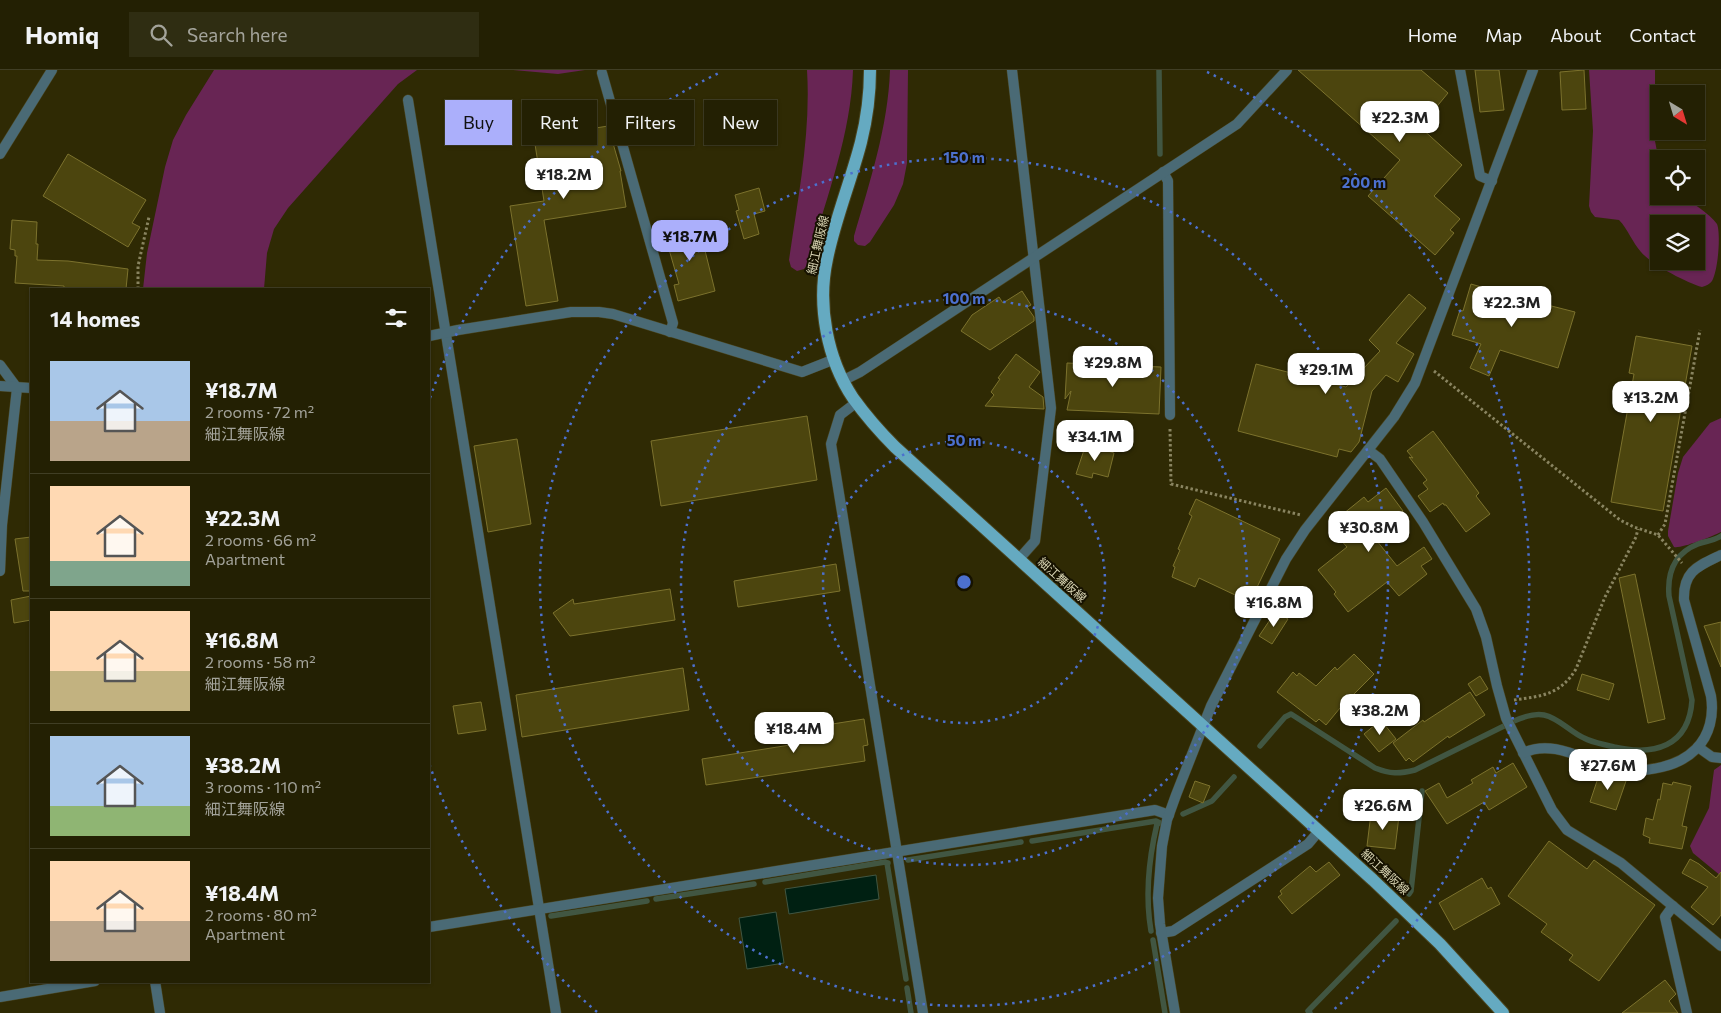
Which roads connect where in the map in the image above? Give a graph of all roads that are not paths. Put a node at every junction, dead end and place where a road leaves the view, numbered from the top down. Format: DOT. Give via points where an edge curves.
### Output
graph roads {
  1 [pos="52,70"];
  2 [pos="870,70"];
  3 [pos="1012,70"];
  4 [pos="1287,70"];
  5 [pos="1460,70"];
  6 [pos="1534,70"];
  7 [pos="602,73"];
  8 [pos="408,100"];
  9 [pos="0,154"];
  10 [pos="1163,172"];
  11 [pos="1492,181"];
  12 [pos="1034,257"];
  13 [pos="445,332"];
  14 [pos="670,332"];
  15 [pos="430,336"];
  16 [pos="835,359"];
  17 [pos="0,365"];
  18 [pos="844,380"];
  19 [pos="0,386"];
  20 [pos="17,388"];
  21 [pos="30,388"];
  22 [pos="857,402"];
  23 [pos="1170,415"];
  24 [pos="1368,450"];
  25 [pos="1721,555"];
  26 [pos="1018,559"];
  27 [pos="0,571"];
  28 [pos="1202,727"];
  29 [pos="1698,747"];
  30 [pos="1523,753"];
  31 [pos="1721,758"];
  32 [pos="1169,815"];
  33 [pos="1319,831"];
  34 [pos="896,852"];
  35 [pos="1673,906"];
  36 [pos="539,910"];
  37 [pos="430,927"];
  38 [pos="1162,933"];
  39 [pos="1721,946"];
  40 [pos="83,983"];
  41 [pos="155,983"];
  42 [pos="0,997"];
  43 [pos="160,1013"];
  44 [pos="556,1013"];
  45 [pos="922,1013"];
  46 [pos="1175,1013"];
  47 [pos="1503,1013"];
  48 [pos="1687,1013"];
  1 -- 9 [label="street"];
  2 -- 16 [label="main road, 細江舞阪線" via="861,141 827,260 824,283 827,331"];
  3 -- 12 [label="street"];
  4 -- 10 [label="street" via="1237,124"];
  5 -- 11 [label="street" via="1480,176"];
  6 -- 11 [label="street"];
  7 -- 14 [label="street" via="673,323"];
  8 -- 13 [label="street"];
  10 -- 12 [label="street"];
  10 -- 23 [label="street" via="1168,181"];
  11 -- 24 [label="street" via="1422,366 1405,400"];
  12 -- 18 [label="street"];
  12 -- 26 [label="street" via="1050,408 1035,542"];
  13 -- 14 [label="street" via="585,311 613,314"];
  13 -- 15 [label="street"];
  13 -- 36 [label="street"];
  14 -- 16 [label="street" via="802,372"];
  16 -- 18 [label="main road, 細江舞阪線"];
  17 -- 20 [label="street"];
  18 -- 22 [label="main road, 細江舞阪線"];
  19 -- 20 [label="street"];
  20 -- 21 [label="street"];
  20 -- 27 [label="street"];
  22 -- 26 [label="main road, 細江舞阪線" via="895,447"];
  22 -- 34 [label="street" via="840,415 831,444"];
  24 -- 28 [label="street" via="1295,544"];
  24 -- 30 [label="street" via="1380,459 1423,522 1476,609 1486,637 1501,704"];
  25 -- 29 [label="street" via="1694,569 1684,589 1684,600 1712,707 1709,728"];
  26 -- 28 [label="main road, 細江舞阪線"];
  28 -- 32 [label="street"];
  28 -- 33 [label="main road, 細江舞阪線"];
  29 -- 30 [label="street" via="1671,765 1634,770 1612,767 1547,747"];
  29 -- 31 [label="street" via="1712,757"];
  30 -- 35 [label="street" via="1552,810 1568,830 1622,863"];
  32 -- 34 [label="street" via="1155,810"];
  32 -- 38 [label="street" via="1159,872"];
  33 -- 38 [label="street" via="1308,844 1173,931"];
  33 -- 47 [label="main road, 細江舞阪線" via="1418,922"];
  34 -- 36 [label="street"];
  34 -- 45 [label="street"];
  35 -- 39 [label="street"];
  35 -- 48 [label="street" via="1665,916"];
  36 -- 37 [label="street"];
  36 -- 44 [label="street"];
  38 -- 46 [label="street"];
  40 -- 42 [label="street"];
  41 -- 43 [label="street"];
}
